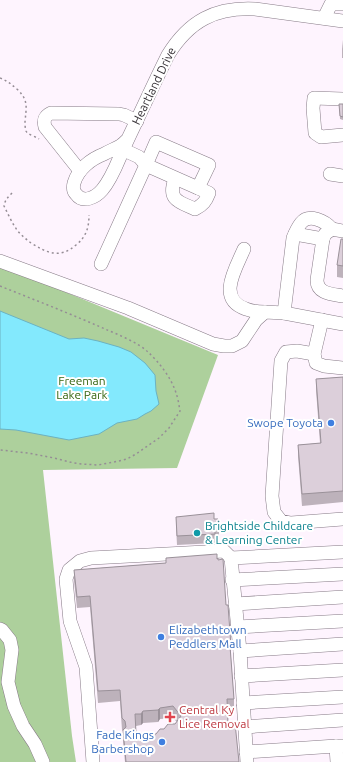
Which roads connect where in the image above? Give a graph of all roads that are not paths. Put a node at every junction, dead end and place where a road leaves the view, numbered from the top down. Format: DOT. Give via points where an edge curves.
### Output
graph roads {
  1 [pos="343,4"];
  2 [pos="273,6"];
  3 [pos="324,18"];
  4 [pos="343,21"];
  5 [pos="343,99"];
  6 [pos="137,121"];
  7 [pos="343,135"];
  8 [pos="126,145"];
  9 [pos="146,165"];
  10 [pos="80,171"];
  11 [pos="176,179"];
  12 [pos="198,188"];
  13 [pos="338,230"];
  14 [pos="295,234"];
  15 [pos="323,239"];
  16 [pos="244,250"];
  17 [pos="0,261"];
  18 [pos="101,264"];
  19 [pos="343,296"];
  20 [pos="265,312"];
  21 [pos="284,313"];
  22 [pos="322,320"];
  23 [pos="343,324"];
  24 [pos="314,354"];
  25 [pos="343,368"];
  26 [pos="343,519"];
  27 [pos="343,552"];
  28 [pos="231,558"];
  29 [pos="343,574"];
  30 [pos="232,580"];
  31 [pos="343,597"];
  32 [pos="235,604"];
  33 [pos="343,621"];
  34 [pos="237,628"];
  35 [pos="0,629"];
  36 [pos="343,644"];
  37 [pos="240,651"];
  38 [pos="343,670"];
  39 [pos="241,676"];
  40 [pos="343,697"];
  41 [pos="243,703"];
  42 [pos="343,720"];
  43 [pos="244,726"];
  44 [pos="340,746"];
  45 [pos="246,757"];
  46 [pos="43,762"];
  47 [pos="93,762"];
  48 [pos="337,762"];
  1 -- 3 [label="street" via="331,4"];
  2 -- 3 [label="street, Heartland Drive"];
  2 -- 6 [label="street, Heartland Drive" via="229,9 192,25 174,44"];
  3 -- 4 [label="street, Heartland Drive"];
  5 -- 7 [label="street" via="314,98 313,108 315,133 321,137"];
  6 -- 8 [label="street, Heartland Drive"];
  6 -- 10 [label="street" via="119,114 47,115 44,119 45,127"];
  8 -- 9 [label="street"];
  8 -- 10 [label="street, Heartland Drive" via="95,158"];
  8 -- 10 [label="street, Heartland Drive" via="105,185 92,198 81,198 74,191 73,185"];
  9 -- 11 [label="street"];
  9 -- 12 [label="street" via="156,142 203,162 209,165"];
  9 -- 18 [label="street"];
  11 -- 12 [label="street"];
  11 -- 12 [label="street" via="173,186 176,201 195,209 202,206 209,193"];
  13 -- 14 [label="street" via="312,218 302,222"];
  13 -- 15 [label="street" via="325,234"];
  14 -- 15 [label="street"];
  14 -- 21 [label="street"];
  15 -- 19 [label="street" via="317,285 324,293"];
  16 -- 20 [label="street" via="231,281 230,294 235,304 246,310"];
  17 -- 20 [label="street" via="128,308 213,344 232,346 242,341 256,320"];
  20 -- 21 [label="street"];
  21 -- 22 [label="street"];
  22 -- 23 [label="street"];
  22 -- 24 [label="street"];
  24 -- 25 [label="street" via="316,363"];
  24 -- 26 [label="street" via="286,352 281,361 272,496 274,512 281,521 291,523"];
  27 -- 28 [label="street"];
  28 -- 30 [label="street"];
  28 -- 47 [label="street" via="224,551 91,558 80,561 69,570 66,579 70,621 86,667"];
  29 -- 30 [label="street"];
  30 -- 32 [label="street"];
  31 -- 32 [label="street"];
  32 -- 34 [label="street"];
  33 -- 34 [label="street"];
  34 -- 37 [label="street"];
  35 -- 46 [label="street" via="10,640 12,650 8,682 14,706"];
  36 -- 37 [label="street"];
  37 -- 39 [label="street"];
  38 -- 39 [label="street"];
  39 -- 41 [label="street"];
  40 -- 41 [label="street"];
  41 -- 43 [label="street"];
  42 -- 43 [label="street"];
  43 -- 45 [label="street"];
  44 -- 45 [label="street"];
  44 -- 48 [label="street"];
}
